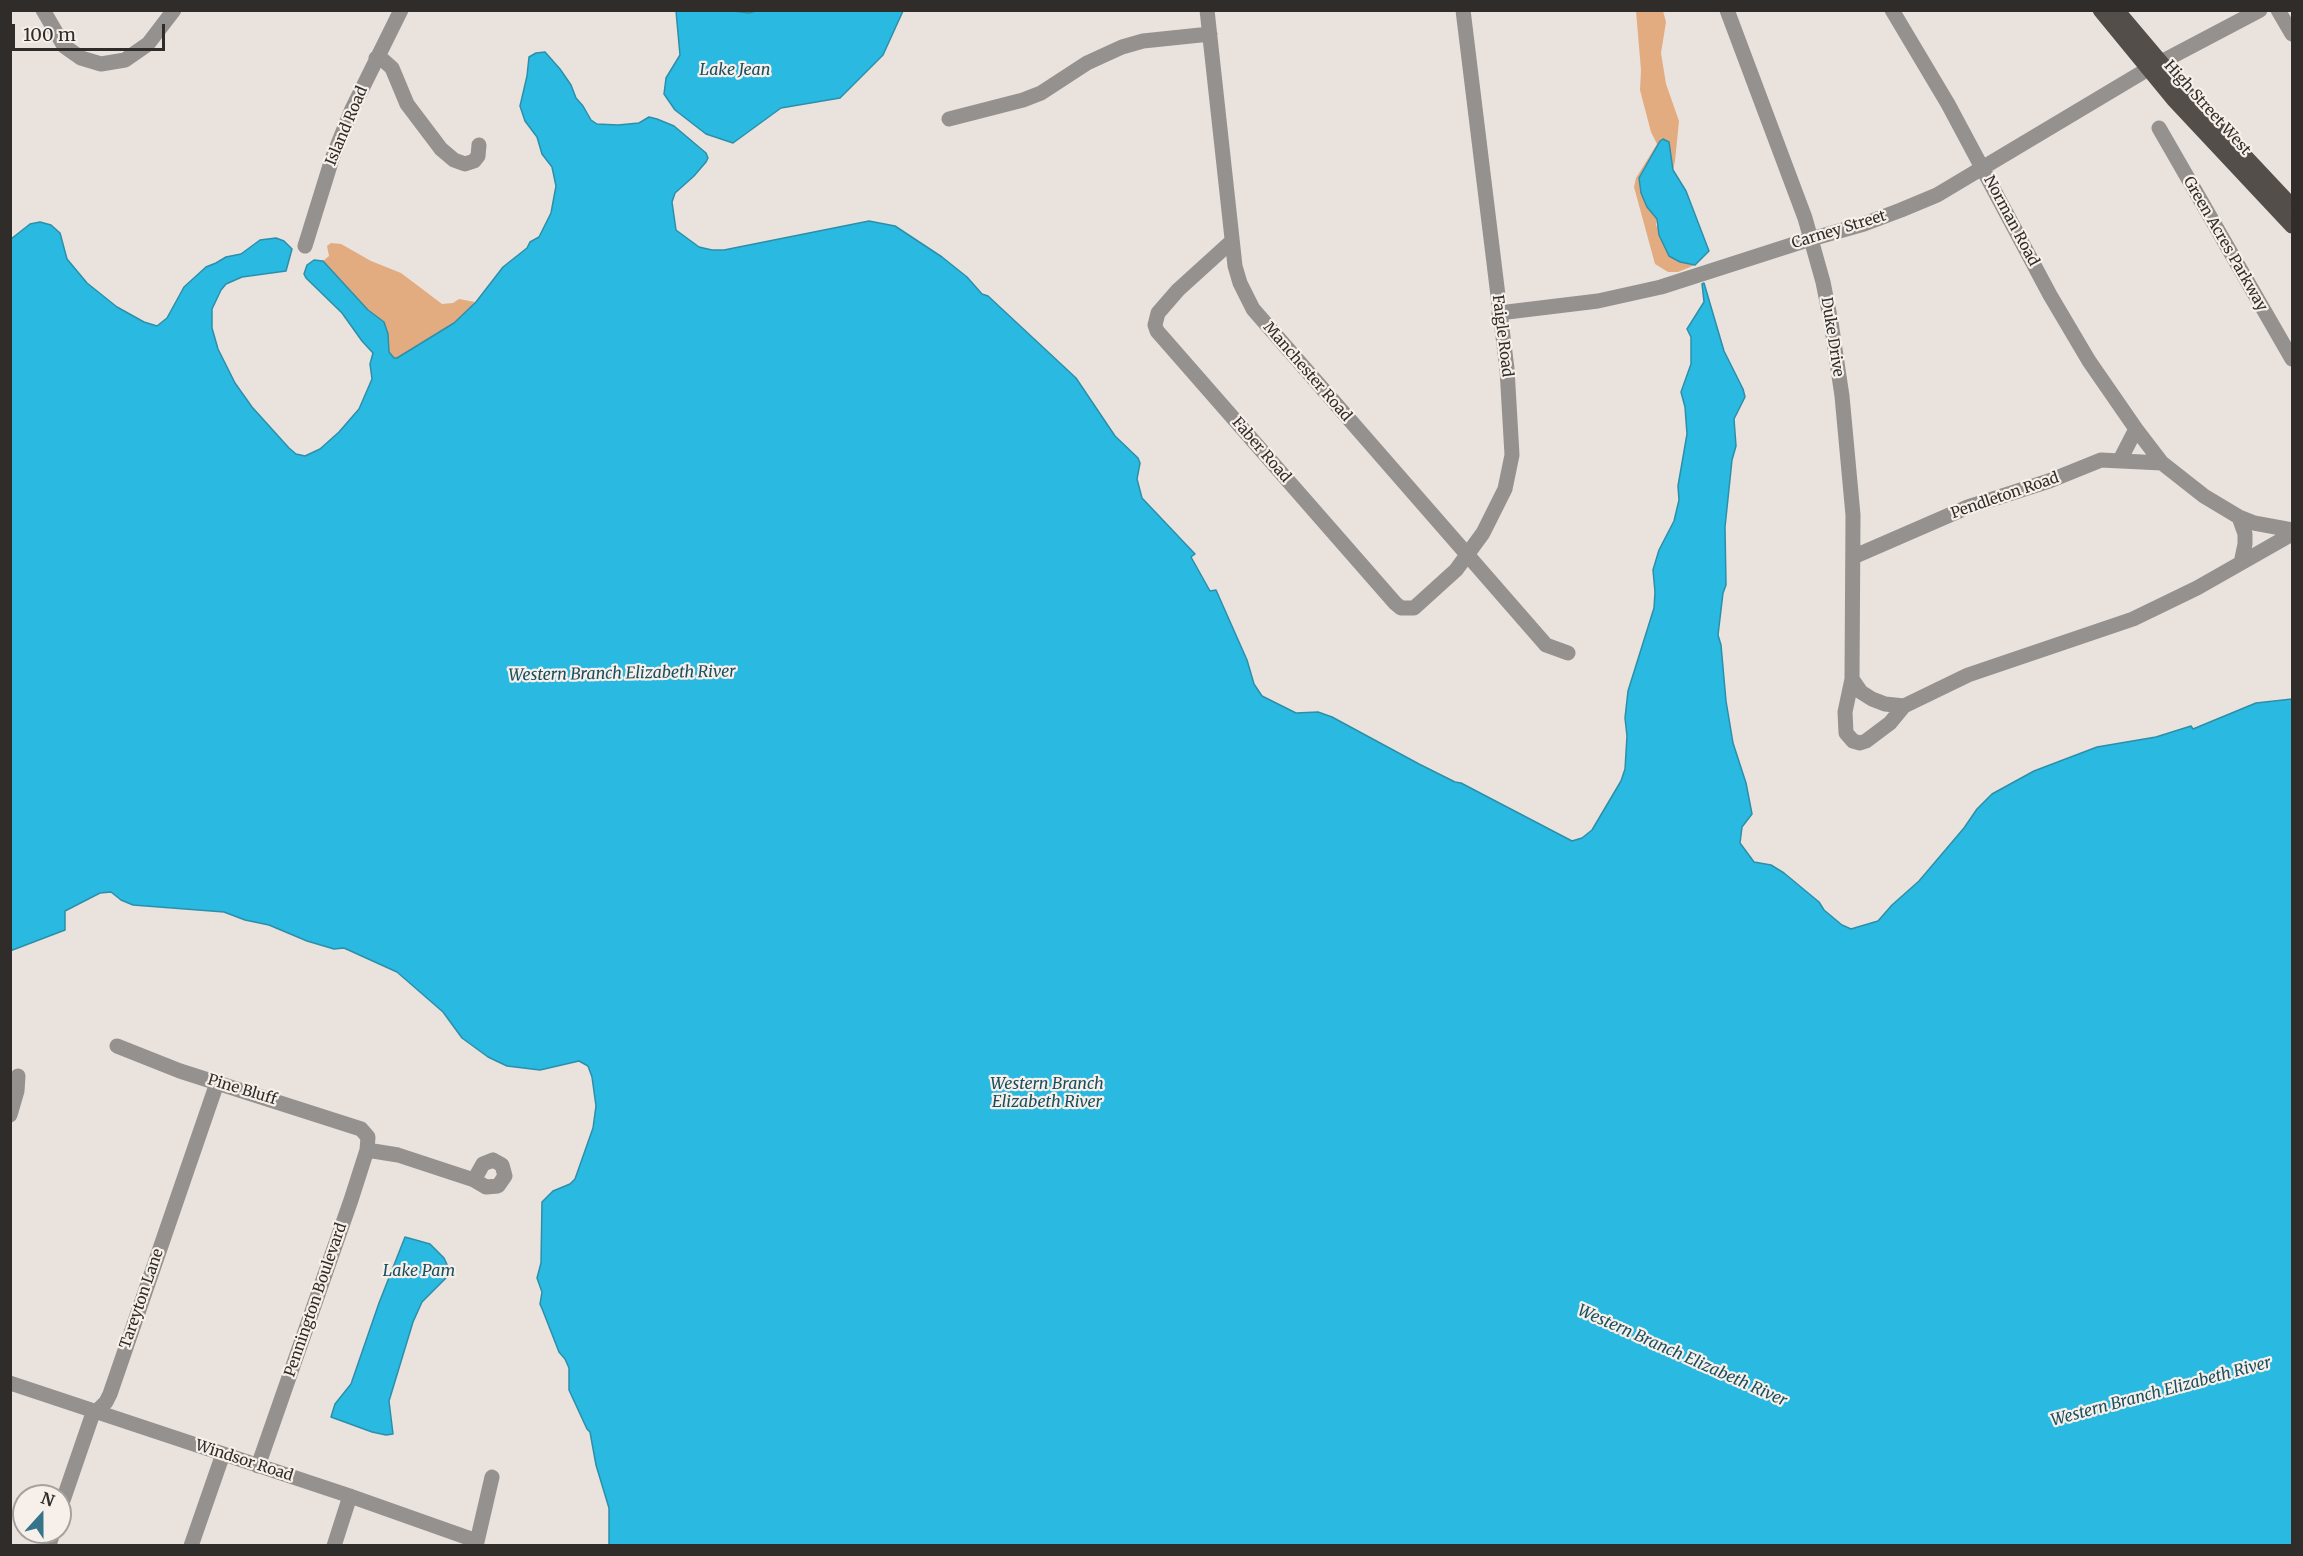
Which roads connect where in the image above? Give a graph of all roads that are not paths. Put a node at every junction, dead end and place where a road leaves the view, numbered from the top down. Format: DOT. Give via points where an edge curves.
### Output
graph roads {
  1 [pos="44,10"];
  2 [pos="174,10"];
  3 [pos="401,10"];
  4 [pos="1207,10"];
  5 [pos="1463,10"];
  6 [pos="1727,10"];
  7 [pos="1892,10"];
  8 [pos="2100,10"];
  9 [pos="2117,10"];
  10 [pos="2260,10"];
  11 [pos="2278,10"];
  12 [pos="1210,34"];
  13 [pos="2292,34"];
  14 [pos="376,58"];
  15 [pos="2154,65"];
  16 [pos="949,119"];
  17 [pos="2159,129"];
  18 [pos="479,145"];
  19 [pos="1983,168"];
  20 [pos="2292,206"];
  21 [pos="2292,226"];
  22 [pos="1812,239"];
  23 [pos="1232,241"];
  24 [pos="305,246"];
  25 [pos="1500,313"];
  26 [pos="2292,359"];
  27 [pos="2136,429"];
  28 [pos="2120,460"];
  29 [pos="2162,463"];
  30 [pos="2239,517"];
  31 [pos="2292,532"];
  32 [pos="1467,556"];
  33 [pos="1853,557"];
  34 [pos="2241,563"];
  35 [pos="1395,603"];
  36 [pos="1568,653"];
  37 [pos="1852,679"];
  38 [pos="1904,706"];
  39 [pos="117,1046"];
  40 [pos="18,1076"];
  41 [pos="217,1083"];
  42 [pos="10,1115"];
  43 [pos="366,1134"];
  44 [pos="367,1150"];
  45 [pos="474,1180"];
  46 [pos="10,1383"];
  47 [pos="96,1412"];
  48 [pos="223,1454"];
  49 [pos="258,1466"];
  50 [pos="492,1478"];
  51 [pos="69,1484"];
  52 [pos="350,1496"];
  53 [pos="477,1543"];
  54 [pos="191,1545"];
  55 [pos="334,1545"];
  1 -- 2 [label="street" via="64,46 81,58 101,64 125,60 148,44"];
  3 -- 14 [label="street, Island Road"];
  4 -- 12 [label="street, Manchester Road"];
  5 -- 25 [label="street, Faigle Road"];
  6 -- 22 [label="street, Duke Drive"];
  7 -- 19 [label="street, Norman Road"];
  8 -- 15 [label="main road, High Street West"];
  9 -- 15 [label="main road, High Street West"];
  10 -- 15 [label="street, Carney Street"];
  11 -- 13 [label="street"];
  12 -- 16 [label="street" via="1122,46 1041,93"];
  12 -- 23 [label="street, Manchester Road"];
  14 -- 18 [label="street" via="392,68 406,104 441,149 465,164 478,156"];
  14 -- 24 [label="street, Island Road" via="332,159"];
  15 -- 19 [label="street, Carney Street"];
  15 -- 20 [label="main road, High Street West"];
  15 -- 21 [label="main road, High Street West" via="2223,153"];
  17 -- 26 [label="street, Green Acres Parkway"];
  19 -- 22 [label="street, Carney Street" via="1937,195 1901,210"];
  19 -- 27 [label="street, Norman Road" via="2050,295"];
  22 -- 25 [label="street, Carney Street" via="1633,294"];
  22 -- 33 [label="street, Duke Drive" via="1831,322 1842,396"];
  23 -- 32 [label="street, Manchester Road" via="1240,283 1252,309"];
  23 -- 35 [label="street, Faber Road" via="1158,313 1155,325 1159,334"];
  25 -- 32 [label="street, Faigle Road" via="1512,455 1495,512"];
  27 -- 28 [label="street"];
  27 -- 29 [label="street, Norman Road"];
  28 -- 29 [label="street, Pendleton Road"];
  28 -- 33 [label="street, Pendleton Road" via="2101,460 1968,507"];
  29 -- 30 [label="street, Norman Road"];
  30 -- 31 [label="street, Norman Road"];
  30 -- 34 [label="street" via="2245,534"];
  31 -- 34 [label="street, Duke Drive"];
  32 -- 35 [label="street, Faigle Road" via="1414,608 1401,608"];
  32 -- 36 [label="street, Manchester Road" via="1546,645"];
  33 -- 37 [label="street, Duke Drive"];
  34 -- 38 [label="street, Duke Drive" via="2133,619 1968,675"];
  37 -- 38 [label="street" via="1872,699"];
  37 -- 38 [label="street, Duke Drive" via="1844,722 1853,741 1866,741 1880,732"];
  39 -- 41 [label="street, Pine Bluff"];
  40 -- 42 [label="street"];
  41 -- 43 [label="street, Pine Bluff" via="344,1123"];
  41 -- 47 [label="street, Tareyton Lane" via="110,1394"];
  43 -- 44 [label="street, Pennington Boulevard"];
  44 -- 45 [label="street" via="398,1155"];
  44 -- 49 [label="street, Pennington Boulevard"];
  46 -- 47 [label="street, Windsor Road"];
  47 -- 48 [label="street, Windsor Road"];
  47 -- 51 [label="street, Tareyton Lane"];
  48 -- 49 [label="street, Windsor Road"];
  48 -- 54 [label="street"];
  49 -- 52 [label="street, Windsor Road"];
  50 -- 53 [label="street"];
  52 -- 53 [label="street, Windsor Road"];
  52 -- 55 [label="street"];
}
